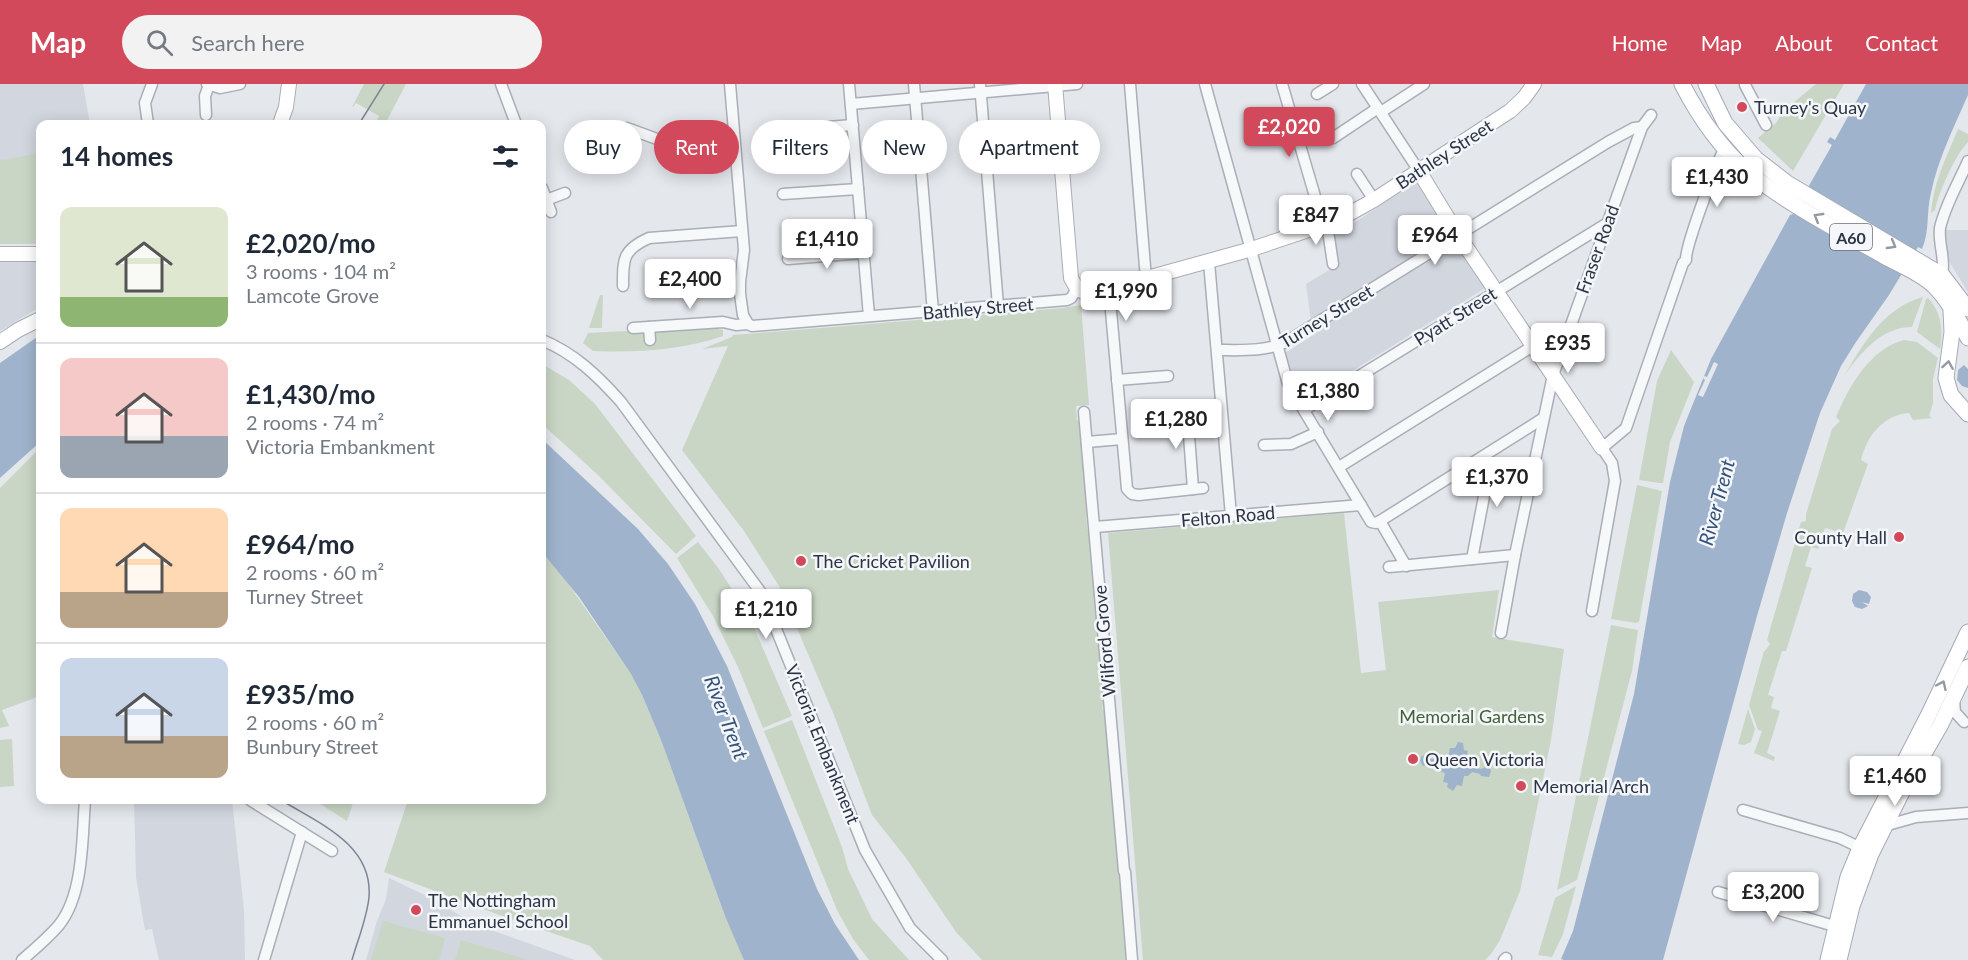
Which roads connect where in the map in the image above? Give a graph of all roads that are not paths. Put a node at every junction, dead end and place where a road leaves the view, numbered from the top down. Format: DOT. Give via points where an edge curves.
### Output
graph roads {
  1 [pos="152,84"];
  2 [pos="240,84"];
  3 [pos="288,84"];
  4 [pos="501,84"];
  5 [pos="730,84"];
  6 [pos="849,84"];
  7 [pos="914,84"];
  8 [pos="1077,84"];
  9 [pos="1130,84"];
  10 [pos="1205,84"];
  11 [pos="1282,84"];
  12 [pos="1333,84"];
  13 [pos="1362,84"];
  14 [pos="1424,84"];
  15 [pos="1534,84"];
  16 [pos="1706,84"];
  17 [pos="1746,84"];
  18 [pos="208,85"];
  19 [pos="1055,85"];
  20 [pos="1681,86"];
  21 [pos="981,88"];
  22 [pos="1317,94"];
  23 [pos="916,97"];
  24 [pos="850,104"];
  25 [pos="1379,110"];
  26 [pos="206,115"];
  27 [pos="1651,115"];
  28 [pos="147,120"];
  29 [pos="281,120"];
  30 [pos="514,120"];
  31 [pos="733,120"];
  32 [pos="852,125"];
  33 [pos="1766,125"];
  34 [pos="1642,127"];
  35 [pos="1333,138"];
  36 [pos="1725,148"];
  37 [pos="1968,161"];
  38 [pos="1419,171"];
  39 [pos="737,174"];
  40 [pos="1357,174"];
  41 [pos="858,189"];
  42 [pos="1784,189"];
  43 [pos="565,193"];
  44 [pos="783,194"];
  45 [pos="546,200"];
  46 [pos="1374,200"];
  47 [pos="551,212"];
  48 [pos="1327,224"];
  49 [pos="1606,224"];
  50 [pos="742,231"];
  51 [pos="1458,235"];
  52 [pos="1252,249"];
  53 [pos="863,253"];
  54 [pos="0,254"];
  55 [pos="36,254"];
  56 [pos="788,259"];
  57 [pos="1209,262"];
  58 [pos="1333,264"];
  59 [pos="1932,273"];
  60 [pos="1146,279"];
  61 [pos="623,286"];
  62 [pos="1077,289"];
  63 [pos="1496,291"];
  64 [pos="1110,300"];
  65 [pos="998,306"];
  66 [pos="1968,309"];
  67 [pos="1951,310"];
  68 [pos="933,312"];
  69 [pos="869,316"];
  70 [pos="36,321"];
  71 [pos="748,324"];
  72 [pos="649,327"];
  73 [pos="633,328"];
  74 [pos="1968,338"];
  75 [pos="650,340"];
  76 [pos="0,342"];
  77 [pos="546,342"];
  78 [pos="1533,346"];
  79 [pos="1277,347"];
  80 [pos="1217,351"];
  81 [pos="1553,375"];
  82 [pos="1168,376"];
  83 [pos="1117,380"];
  84 [pos="1187,409"];
  85 [pos="1304,410"];
  86 [pos="1084,412"];
  87 [pos="1968,414"];
  88 [pos="1542,420"];
  89 [pos="1318,432"];
  90 [pos="1122,439"];
  91 [pos="1087,442"];
  92 [pos="1264,446"];
  93 [pos="1602,448"];
  94 [pos="1473,463"];
  95 [pos="1339,467"];
  96 [pos="1361,505"];
  97 [pos="1231,516"];
  98 [pos="1380,521"];
  99 [pos="1095,527"];
  100 [pos="1515,555"];
  101 [pos="1472,559"];
  102 [pos="1406,566"];
  103 [pos="1389,567"];
  104 [pos="1592,611"];
  105 [pos="1968,632"];
  106 [pos="1501,633"];
  107 [pos="1968,667"];
  108 [pos="1954,698"];
  109 [pos="1966,722"];
  110 [pos="1941,724"];
  111 [pos="1902,792"];
  112 [pos="85,804"];
  113 [pos="256,804"];
  114 [pos="1743,810"];
  115 [pos="1968,813"];
  116 [pos="1916,817"];
  117 [pos="1884,826"];
  118 [pos="302,832"];
  119 [pos="332,851"];
  120 [pos="1865,851"];
  121 [pos="1718,892"];
  122 [pos="1841,928"];
  123 [pos="22,960"];
  124 [pos="264,960"];
  125 [pos="942,960"];
  126 [pos="1132,960"];
  127 [pos="1828,960"];
  128 [pos="1839,960"];
  1 -- 28 [label="street" via="145,103"];
  2 -- 18 [label="street" via="220,88"];
  3 -- 29 [label="street"];
  4 -- 30 [label="street"];
  5 -- 31 [label="street"];
  6 -- 24 [label="street"];
  7 -- 23 [label="street"];
  8 -- 19 [label="street"];
  9 -- 60 [label="street"];
  10 -- 52 [label="street"];
  11 -- 48 [label="street" via="1319,210"];
  12 -- 22 [label="street"];
  13 -- 25 [label="street"];
  14 -- 25 [label="street"];
  15 -- 38 [label="street, Bathley Street" via="1510,111"];
  16 -- 42 [label="main road, A60" via="1725,123"];
  17 -- 33 [label="street"];
  18 -- 26 [label="street"];
  19 -- 21 [label="street"];
  19 -- 62 [label="street" via="1071,278"];
  20 -- 36 [label="main road, A60" via="1707,128"];
  21 -- 23 [label="street"];
  21 -- 65 [label="street"];
  23 -- 24 [label="street"];
  23 -- 68 [label="street"];
  24 -- 32 [label="street"];
  25 -- 35 [label="street"];
  25 -- 38 [label="street"];
  27 -- 34 [label="street, Fraser Road"];
  32 -- 41 [label="street"];
  34 -- 49 [label="street, Fraser Road"];
  34 -- 51 [label="street, Turney Street" via="1608,142"];
  36 -- 42 [label="main road, A60" via="1747,171"];
  36 -- 93 [label="street" via="1626,428"];
  37 -- 59 [label="street" via="1941,226 1944,268"];
  38 -- 46 [label="street, Bathley Street"];
  38 -- 51 [label="street"];
  39 -- 50 [label="street"];
  40 -- 46 [label="street"];
  41 -- 44 [label="street"];
  41 -- 53 [label="street"];
  42 -- 59 [label="main road, A60"];
  43 -- 45 [label="street"];
  45 -- 47 [label="street"];
  46 -- 48 [label="street, Bathley Street"];
  48 -- 52 [label="street, Bathley Street"];
  48 -- 58 [label="street"];
  49 -- 63 [label="street, Pyatt Street"];
  49 -- 81 [label="street, Fraser Road"];
  50 -- 61 [label="street" via="649,238 638,243 623,262"];
  50 -- 71 [label="street" via="740,294"];
  51 -- 63 [label="street"];
  51 -- 79 [label="street, Turney Street"];
  52 -- 57 [label="street, Bathley Street"];
  52 -- 79 [label="street"];
  53 -- 56 [label="street"];
  53 -- 69 [label="street"];
  54 -- 55 [label="street"];
  57 -- 60 [label="street, Bathley Street"];
  57 -- 80 [label="street"];
  59 -- 66 [label="main road"];
  59 -- 67 [label="main road, A60"];
  60 -- 62 [label="street, Bathley Street" via="1097,293"];
  62 -- 65 [label="street, Bathley Street" via="1066,300"];
  63 -- 78 [label="street"];
  63 -- 85 [label="street, Pyatt Street"];
  64 -- 83 [label="street"];
  65 -- 68 [label="street, Bathley Street"];
  67 -- 74 [label="main road"];
  87 -- 67 [label="main road, one-way" via="1951,395 1946,378"];
  68 -- 69 [label="street, Bathley Street"];
  69 -- 71 [label="street, Bathley Street"];
  70 -- 76 [label="street"];
  71 -- 72 [label="street, Bathley Street"];
  72 -- 73 [label="street, Bathley Street"];
  72 -- 75 [label="street"];
  77 -- 125 [label="street, Victoria Embankment" via="578,360 603,381 762,594 866,850 910,928"];
  78 -- 81 [label="street"];
  78 -- 95 [label="street"];
  79 -- 80 [label="street, Turney Street"];
  79 -- 85 [label="street" via="1288,384"];
  80 -- 97 [label="street"];
  81 -- 88 [label="street, Fraser Road"];
  81 -- 93 [label="street"];
  82 -- 83 [label="street"];
  83 -- 90 [label="street"];
  84 -- 90 [label="street" via="1198,489 1139,495 1129,492"];
  85 -- 89 [label="street"];
  86 -- 91 [label="street, Wilford Grove"];
  88 -- 94 [label="street"];
  88 -- 100 [label="street, Fraser Road"];
  89 -- 92 [label="street" via="1291,444"];
  89 -- 95 [label="street"];
  90 -- 91 [label="street"];
  91 -- 99 [label="street, Wilford Grove"];
  93 -- 104 [label="street" via="1615,477"];
  94 -- 98 [label="street"];
  94 -- 101 [label="street" via="1485,491"];
  95 -- 96 [label="street"];
  96 -- 97 [label="street, Felton Road"];
  96 -- 98 [label="street" via="1371,522"];
  97 -- 99 [label="street, Felton Road"];
  98 -- 102 [label="street"];
  99 -- 126 [label="street, Wilford Grove"];
  100 -- 101 [label="street"];
  100 -- 106 [label="street, Fraser Road"];
  101 -- 102 [label="street"];
  102 -- 103 [label="street"];
  120 -- 105 [label="main road, one-way"];
  107 -- 108 [label="main road"];
  108 -- 109 [label="street" via="1955,712"];
  108 -- 110 [label="main road"];
  109 -- 110 [label="street"];
  110 -- 111 [label="main road"];
  111 -- 116 [label="street" via="1903,808"];
  111 -- 117 [label="main road"];
  112 -- 123 [label="street" via="81,856 71,904 60,924"];
  113 -- 118 [label="street"];
  114 -- 120 [label="street" via="1840,838"];
  115 -- 116 [label="street"];
  116 -- 117 [label="street"];
  117 -- 120 [label="main road"];
  118 -- 119 [label="street"];
  118 -- 124 [label="street"];
  120 -- 122 [label="main road" via="1859,881"];
  121 -- 122 [label="street"];
  122 -- 127 [label="main road"];
  122 -- 128 [label="main road"];
}
